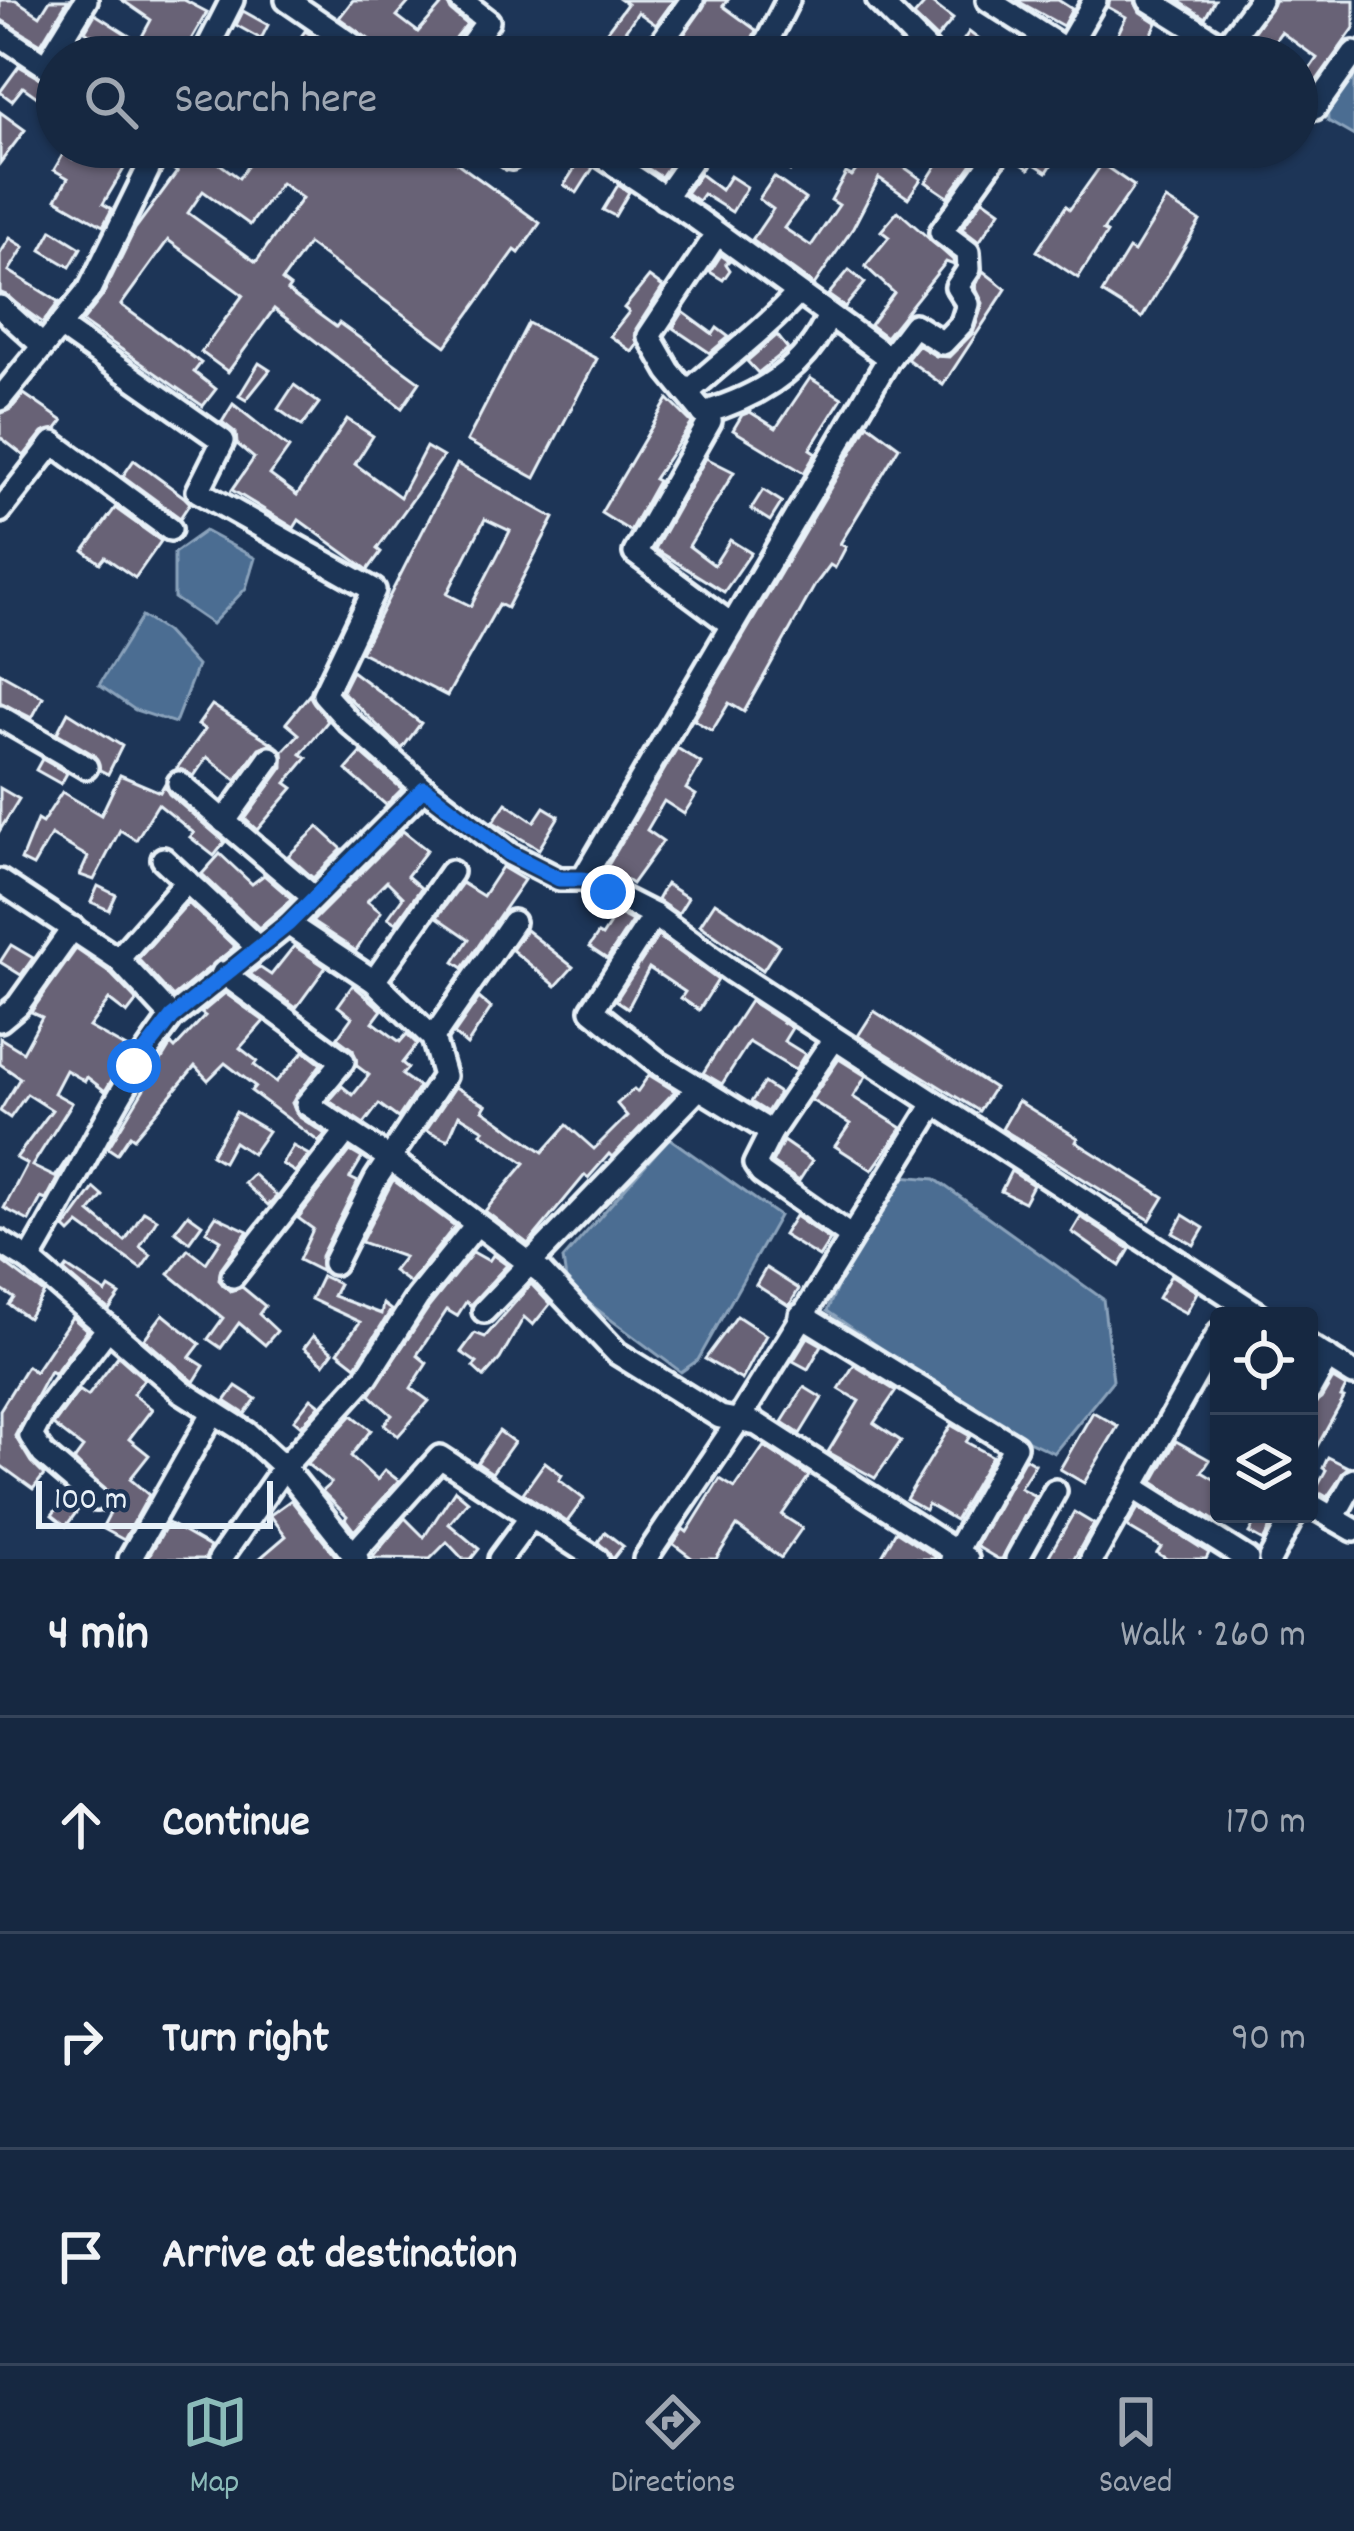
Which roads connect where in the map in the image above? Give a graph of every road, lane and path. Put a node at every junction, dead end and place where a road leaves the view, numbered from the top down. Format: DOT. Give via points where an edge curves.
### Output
graph roads {
  1 [pos="86,0"];
  2 [pos="232,0"];
  3 [pos="287,0"];
  4 [pos="461,0"];
  5 [pos="692,0"];
  6 [pos="788,0"];
  7 [pos="878,0"];
  8 [pos="988,0"];
  9 [pos="1095,0"];
  10 [pos="1149,0"];
  11 [pos="1259,0"];
  12 [pos="0,35"];
  13 [pos="68,36"];
  14 [pos="214,36"];
  15 [pos="339,36"];
  16 [pos="477,36"];
  17 [pos="666,36"];
  18 [pos="770,36"];
  19 [pos="913,36"];
  20 [pos="1039,36"];
  21 [pos="1074,36"];
  22 [pos="1206,36"];
  23 [pos="1240,36"];
  24 [pos="1354,53"];
  25 [pos="36,59"];
  26 [pos="1318,105"];
  27 [pos="149,168"];
  28 [pos="619,168"];
  29 [pos="685,168"];
  30 [pos="987,168"];
  31 [pos="664,198"];
  32 [pos="717,234"];
  33 [pos="798,292"];
  34 [pos="0,307"];
  35 [pos="829,315"];
  36 [pos="59,326"];
  37 [pos="43,346"];
  38 [pos="889,358"];
  39 [pos="687,393"];
  40 [pos="0,399"];
  41 [pos="703,413"];
  42 [pos="0,511"];
  43 [pos="170,529"];
  44 [pos="732,625"];
  45 [pos="0,717"];
  46 [pos="271,758"];
  47 [pos="86,767"];
  48 [pos="179,783"];
  49 [pos="424,788"];
  50 [pos="224,821"];
  51 [pos="164,859"];
  52 [pos="452,872"];
  53 [pos="583,879"];
  54 [pos="0,880"];
  55 [pos="187,881"];
  56 [pos="313,897"];
  57 [pos="654,915"];
  58 [pos="513,922"];
  59 [pos="288,924"];
  60 [pos="73,928"];
  61 [pos="256,946"];
  62 [pos="118,959"];
  63 [pos="223,973"];
  64 [pos="374,981"];
  65 [pos="172,1017"];
  66 [pos="0,1020"];
  67 [pos="433,1038"];
  68 [pos="834,1039"];
  69 [pos="698,1089"];
  70 [pos="934,1104"];
  71 [pos="346,1132"];
  72 [pos="771,1132"];
  73 [pos="389,1158"];
  74 [pos="475,1226"];
  75 [pos="850,1236"];
  76 [pos="0,1241"];
  77 [pos="28,1260"];
  78 [pos="334,1263"];
  79 [pos="528,1264"];
  80 [pos="233,1276"];
  81 [pos="1231,1307"];
  82 [pos="484,1311"];
  83 [pos="801,1315"];
  84 [pos="108,1328"];
  85 [pos="1210,1349"];
  86 [pos="1318,1352"];
  87 [pos="1354,1374"];
  88 [pos="213,1413"];
  89 [pos="738,1421"];
  90 [pos="284,1467"];
  91 [pos="1354,1480"];
  92 [pos="1134,1488"];
  93 [pos="1055,1491"];
  94 [pos="96,1499"];
  95 [pos="1318,1509"];
  96 [pos="531,1516"];
  97 [pos="1333,1518"];
  98 [pos="1289,1523"];
  99 [pos="1354,1530"];
  100 [pos="355,1557"];
  101 [pos="958,1557"];
  102 [pos="130,1559"];
  103 [pos="220,1559"];
  104 [pos="500,1559"];
  105 [pos="597,1559"];
  106 [pos="645,1559"];
  107 [pos="1017,1559"];
  108 [pos="1092,1559"];
  109 [pos="1247,1559"];
  110 [pos="1270,1559"];
  1 -- 13 [label="street"];
  2 -- 14 [label="street"];
  3 -- 15 [label="street"];
  4 -- 16 [label="street" via="488,21"];
  5 -- 17 [label="street"];
  6 -- 18 [label="street"];
  7 -- 19 [label="street"];
  8 -- 20 [label="street"];
  9 -- 21 [label="street"];
  10 -- 22 [label="street"];
  11 -- 23 [label="street"];
  12 -- 25 [label="street"];
  24 -- 26 [label="street"];
  27 -- 36 [label="street" via="88,290"];
  28 -- 31 [label="street"];
  29 -- 31 [label="street"];
  30 -- 38 [label="street" via="941,232 968,252 956,287 968,304 962,323 943,343 914,325"];
  31 -- 32 [label="street"];
  32 -- 33 [label="street"];
  32 -- 39 [label="street" via="649,337"];
  33 -- 35 [label="street"];
  33 -- 39 [label="street"];
  34 -- 37 [label="street"];
  35 -- 38 [label="street"];
  35 -- 41 [label="street" via="818,339 765,389"];
  36 -- 37 [label="street"];
  36 -- 49 [label="street" via="224,441 198,491 374,590 324,694"];
  37 -- 40 [label="street"];
  38 -- 44 [label="street"];
  39 -- 41 [label="street"];
  41 -- 44 [label="street" via="710,421 635,553"];
  42 -- 43 [label="street" via="52,443"];
  44 -- 53 [label="street"];
  45 -- 47 [label="street"];
  46 -- 50 [label="street"];
  48 -- 50 [label="street"];
  49 -- 53 [label="street" via="510,854 559,879"];
  49 -- 56 [label="street"];
  50 -- 56 [label="street"];
  51 -- 55 [label="street"];
  52 -- 64 [label="street"];
  53 -- 57 [label="street"];
  54 -- 60 [label="street"];
  55 -- 61 [label="street"];
  55 -- 62 [label="street"];
  56 -- 59 [label="street"];
  57 -- 68 [label="street"];
  57 -- 69 [label="street" via="592,1010"];
  58 -- 67 [label="street"];
  59 -- 61 [label="street"];
  59 -- 64 [label="street"];
  60 -- 62 [label="street"];
  60 -- 66 [label="street"];
  61 -- 63 [label="street"];
  62 -- 65 [label="street"];
  63 -- 65 [label="street"];
  63 -- 71 [label="street" via="343,1061 307,1104"];
  64 -- 67 [label="street"];
  65 -- 77 [label="street" via="114,1099"];
  67 -- 73 [label="street" via="444,1076"];
  68 -- 70 [label="street"];
  68 -- 72 [label="street"];
  69 -- 72 [label="street"];
  69 -- 79 [label="street"];
  70 -- 75 [label="street"];
  70 -- 81 [label="street"];
  71 -- 73 [label="street"];
  71 -- 80 [label="street"];
  72 -- 75 [label="street" via="755,1164 761,1173"];
  73 -- 74 [label="street"];
  73 -- 78 [label="street"];
  74 -- 79 [label="street"];
  74 -- 90 [label="street" via="367,1376"];
  75 -- 83 [label="street"];
  76 -- 77 [label="street"];
  77 -- 84 [label="street"];
  79 -- 82 [label="street"];
  79 -- 89 [label="street" via="617,1353 720,1418"];
  83 -- 89 [label="street"];
  83 -- 101 [label="street" via="1015,1446"];
  84 -- 88 [label="street"];
  84 -- 94 [label="street" via="32,1436"];
  85 -- 92 [label="street"];
  86 -- 87 [label="street"];
  88 -- 90 [label="street"];
  88 -- 102 [label="street"];
  89 -- 101 [label="street" via="757,1424"];
  89 -- 106 [label="street"];
  90 -- 100 [label="street"];
  90 -- 103 [label="street"];
  91 -- 97 [label="street"];
  92 -- 108 [label="street"];
  92 -- 109 [label="street"];
  93 -- 107 [label="street"];
  95 -- 97 [label="street"];
  96 -- 100 [label="street" via="440,1457"];
  96 -- 104 [label="street"];
  96 -- 105 [label="street"];
  97 -- 99 [label="street"];
  98 -- 110 [label="street"];
}
